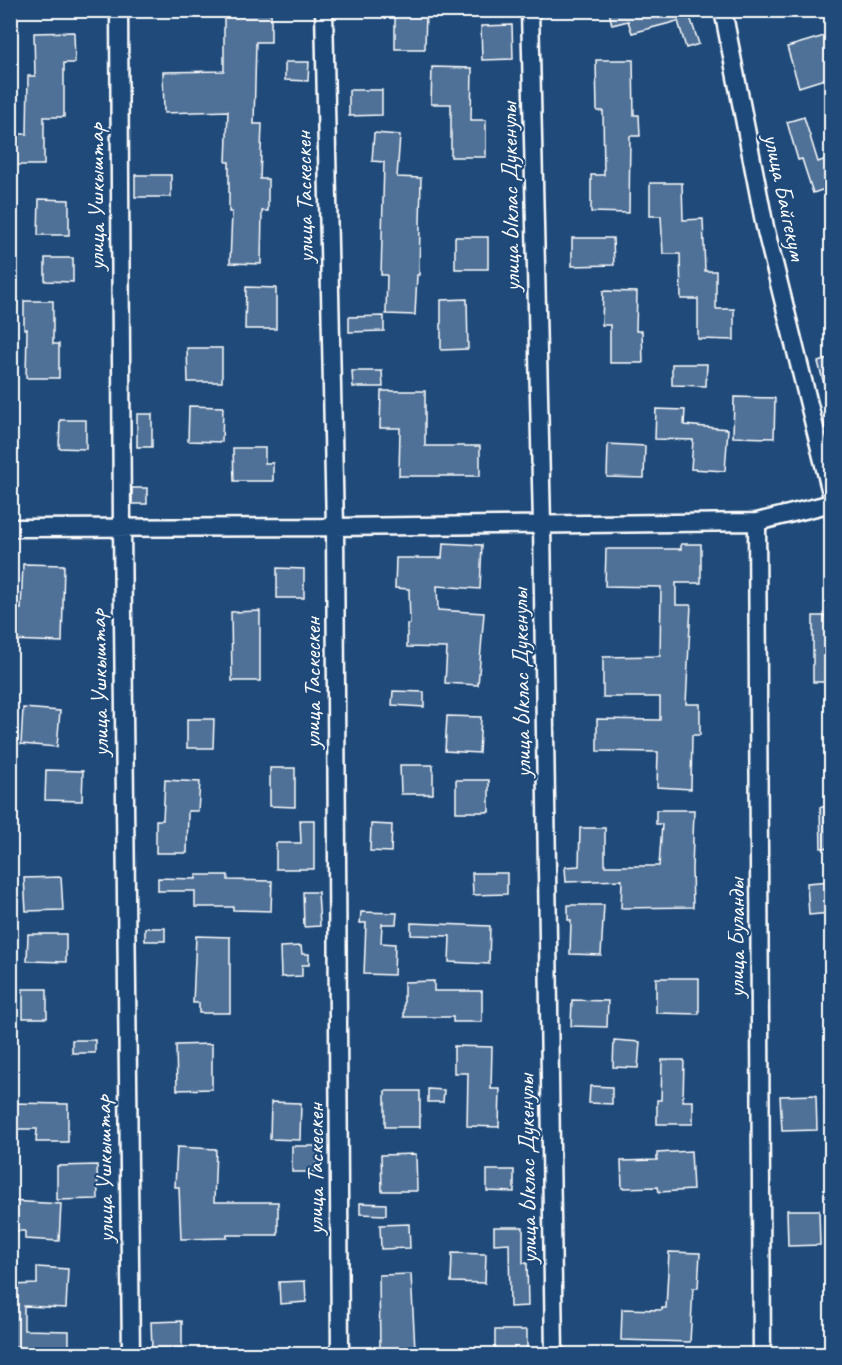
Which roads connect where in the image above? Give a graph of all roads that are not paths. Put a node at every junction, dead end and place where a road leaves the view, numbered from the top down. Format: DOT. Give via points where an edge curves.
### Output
graph roads {
  1 [pos="119,10"];
  2 [pos="324,10"];
  3 [pos="530,10"];
  4 [pos="723,10"];
  5 [pos="831,497"];
  6 [pos="831,503"];
  7 [pos="757,522"];
  8 [pos="542,524"];
  9 [pos="335,527"];
  10 [pos="10,528"];
  11 [pos="122,528"];
  12 [pos="131,1354"];
  13 [pos="340,1354"];
  14 [pos="554,1354"];
  15 [pos="762,1354"];
  1 -- 11 [label="street, улица Ушкыштар"];
  2 -- 9 [label="street, улица Таскескен"];
  3 -- 8 [label="street, улица Ыклас Дукенулы"];
  4 -- 5 [label="street, улица Байгекум" via="765,227"];
  6 -- 7 [label="street"];
  7 -- 8 [label="street"];
  7 -- 15 [label="street, улица Буланды"];
  8 -- 9 [label="street"];
  8 -- 14 [label="street, улица Ыклас Дукенулы"];
  9 -- 11 [label="street"];
  9 -- 13 [label="street, улица Таскескен"];
  10 -- 11 [label="street"];
  11 -- 12 [label="street, улица Ушкыштар"];
}
